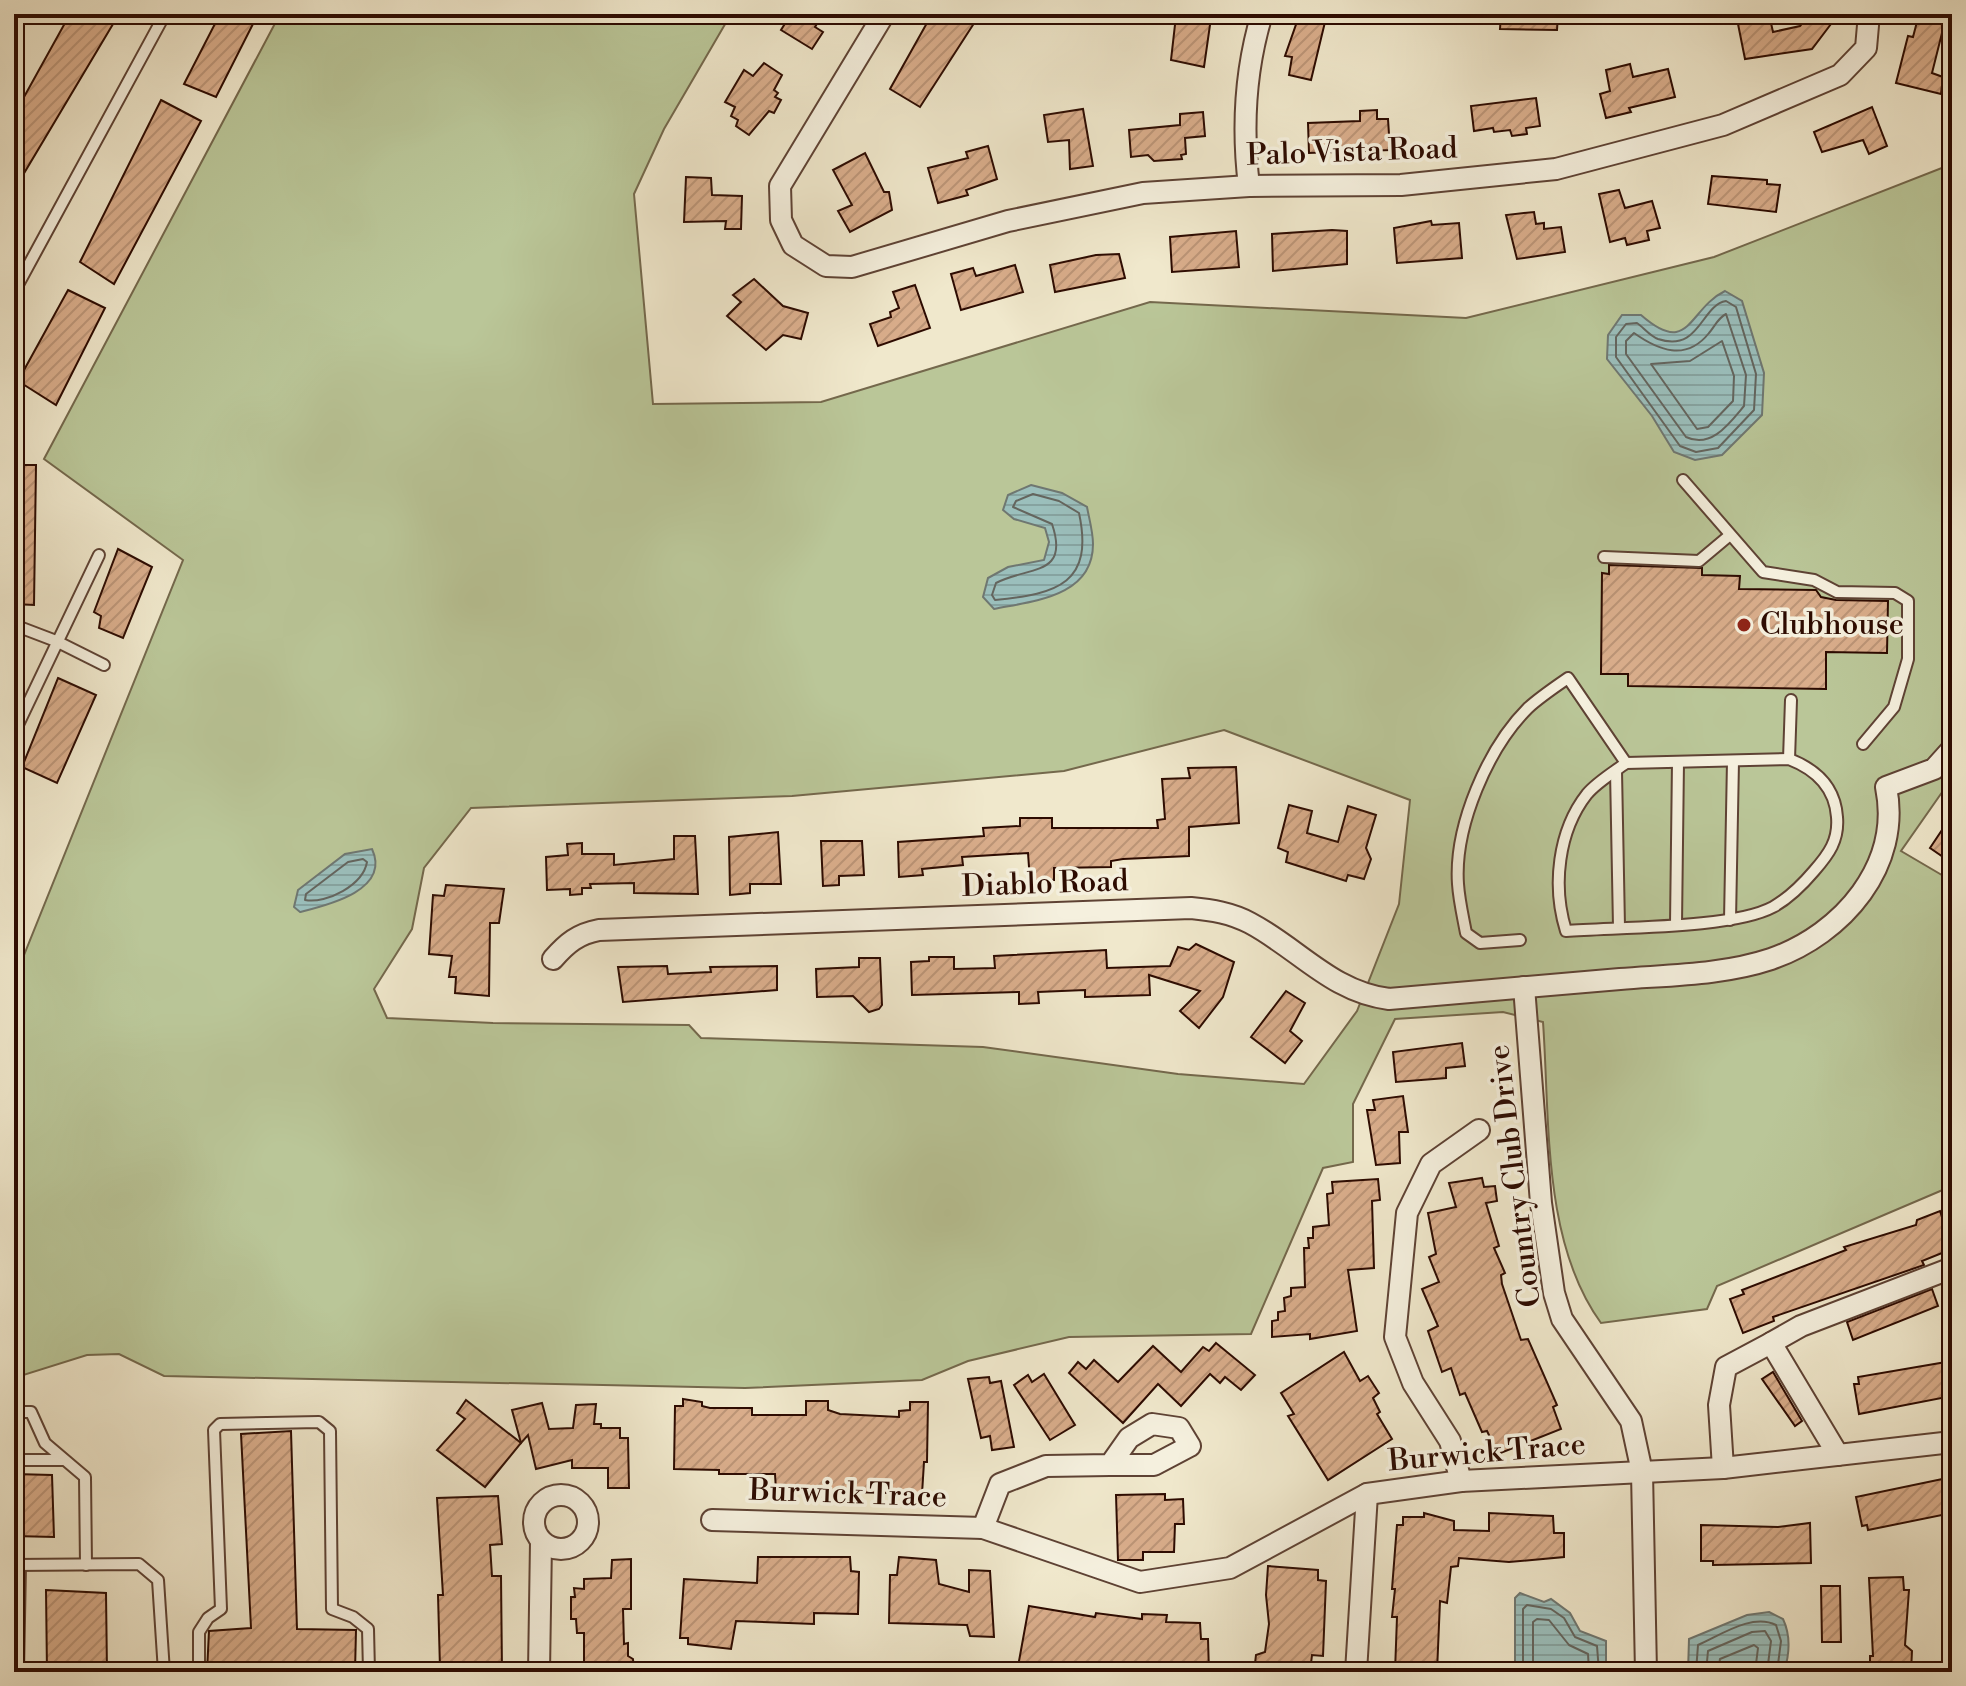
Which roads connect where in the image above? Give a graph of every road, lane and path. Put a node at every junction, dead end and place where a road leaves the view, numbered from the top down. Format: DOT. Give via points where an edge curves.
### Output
graph roads {
  1 [pos="165,14"];
  2 [pos="884,14"];
  3 [pos="1262,14"];
  4 [pos="1869,14"];
  5 [pos="1249,186"];
  6 [pos="14,292"];
  7 [pos="1683,480"];
  8 [pos="1730,535"];
  9 [pos="99,555"];
  10 [pos="1604,557"];
  11 [pos="14,625"];
  12 [pos="56,641"];
  13 [pos="104,665"];
  14 [pos="1791,700"];
  15 [pos="14,733"];
  16 [pos="1863,744"];
  17 [pos="1952,749"];
  18 [pos="1789,759"];
  19 [pos="1733,761"];
  20 [pos="1678,762"];
  21 [pos="1626,763"];
  22 [pos="1616,771"];
  23 [pos="1730,920"];
  24 [pos="1676,924"];
  25 [pos="1619,927"];
  26 [pos="1520,940"];
  27 [pos="553,959"];
  28 [pos="1524,987"];
  29 [pos="1479,1130"];
  30 [pos="1952,1268"];
  31 [pos="1771,1343"];
  32 [pos="14,1412"];
  33 [pos="1952,1442"];
  34 [pos="1838,1455"];
  35 [pos="14,1460"];
  36 [pos="63,1460"];
  37 [pos="1110,1465"];
  38 [pos="1723,1468"];
  39 [pos="1642,1472"];
  40 [pos="1461,1481"];
  41 [pos="1367,1494"];
  42 [pos="712,1520"];
  43 [pos="983,1528"];
  44 [pos="541,1542"];
  45 [pos="17,1565"];
  46 [pos="86,1565"];
  47 [pos="18,1672"];
  48 [pos="164,1672"];
  49 [pos="199,1672"];
  50 [pos="369,1672"];
  51 [pos="539,1672"];
  52 [pos="1356,1672"];
  53 [pos="1646,1672"];
  1 -- 6 [label="lane"];
  2 -- 5 [label="street, Palo Vista Road" via="780,186 781,220 793,245 826,266 852,267 1008,221 1143,193"];
  3 -- 5 [label="street" via="1253,43 1243,135"];
  4 -- 5 [label="street, Palo Vista Road" via="1866,48 1840,75 1723,125 1556,169 1401,185"];
  7 -- 8 [label="lane"];
  8 -- 10 [label="lane" via="1699,561"];
  8 -- 16 [label="lane" via="1763,572 1814,580 1837,592 1895,593 1908,601 1908,659 1894,707"];
  9 -- 12 [label="lane"];
  11 -- 12 [label="lane"];
  12 -- 13 [label="lane"];
  12 -- 15 [label="lane"];
  14 -- 18 [label="lane"];
  17 -- 28 [label="street, Diablo Road" via="1934,769 1886,787 1890,826 1877,870 1841,916 1799,946 1719,971"];
  18 -- 19 [label="lane"];
  18 -- 23 [label="lane" via="1812,768 1828,788 1838,829 1830,853 1802,885 1772,907"];
  19 -- 20 [label="lane"];
  19 -- 23 [label="lane"];
  20 -- 21 [label="lane"];
  20 -- 24 [label="lane"];
  21 -- 22 [label="lane"];
  21 -- 26 [label="lane" via="1568,678 1528,708 1494,751 1473,799 1457,882 1466,933 1472,940"];
  22 -- 25 [label="lane"];
  22 -- 25 [label="lane" via="1589,792 1565,829 1560,882 1566,931"];
  23 -- 24 [label="lane"];
  24 -- 25 [label="lane"];
  27 -- 28 [label="street, Diablo Road" via="582,933 599,930 1191,908 1252,924 1356,994 1389,999"];
  28 -- 39 [label="street, Country Club Drive" via="1541,1203 1554,1293 1562,1319 1631,1421"];
  29 -- 40 [label="street" via="1431,1164 1407,1213 1395,1337 1413,1383 1450,1441"];
  30 -- 31 [label="street" via="1801,1326"];
  31 -- 34 [label="street"];
  31 -- 38 [label="street" via="1726,1367 1719,1405"];
  32 -- 36 [label="lane" via="31,1412 37,1432"];
  33 -- 34 [label="street, Burwick Trace"];
  34 -- 38 [label="street, Burwick Trace"];
  35 -- 36 [label="lane"];
  36 -- 46 [label="lane" via="85,1477"];
  37 -- 43 [label="street" via="1046,1466 1000,1484"];
  38 -- 39 [label="street, Burwick Trace"];
  39 -- 40 [label="street, Burwick Trace"];
  39 -- 53 [label="street, Country Club Drive"];
  40 -- 41 [label="street, Burwick Trace"];
  41 -- 43 [label="street, Burwick Trace" via="1230,1568 1140,1582"];
  41 -- 52 [label="street"];
  42 -- 43 [label="street, Burwick Trace"];
  44 -- 51 [label="street"];
  45 -- 46 [label="lane"];
  45 -- 47 [label="lane"];
  46 -- 48 [label="lane" via="139,1564 158,1580"];
  49 -- 50 [label="lane" via="199,1632 221,1609 214,1430 220,1424 319,1422 330,1431 332,1609 368,1629"];
}
